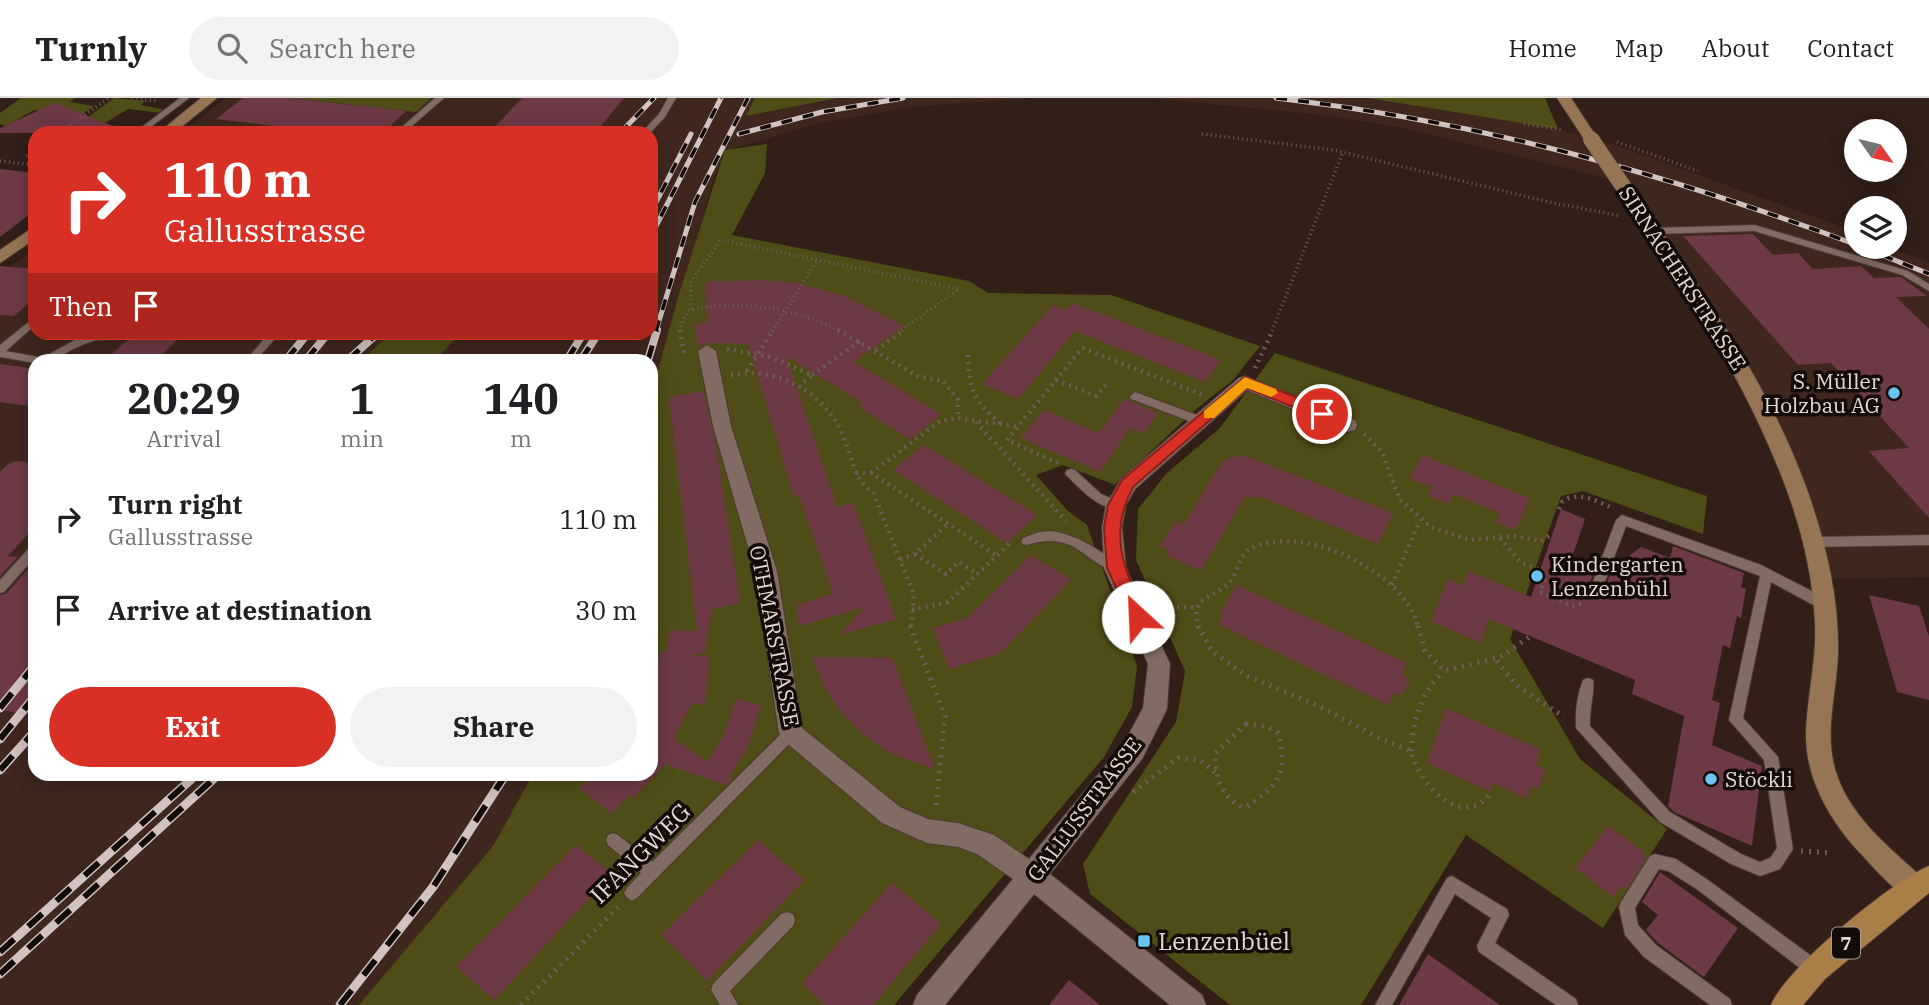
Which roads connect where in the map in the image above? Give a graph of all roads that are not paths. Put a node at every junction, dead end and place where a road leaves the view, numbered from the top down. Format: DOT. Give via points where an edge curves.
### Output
graph roads {
  1 [pos="185,98"];
  2 [pos="210,98"];
  3 [pos="440,98"];
  4 [pos="672,98"];
  5 [pos="1563,98"];
  6 [pos="147,126"];
  7 [pos="174,126"];
  8 [pos="407,126"];
  9 [pos="650,126"];
  10 [pos="1650,226"];
  11 [pos="28,236"];
  12 [pos="0,258"];
  13 [pos="1929,288"];
  14 [pos="28,326"];
  15 [pos="73,340"];
  16 [pos="269,340"];
  17 [pos="707,351"];
  18 [pos="0,352"];
  19 [pos="59,354"];
  20 [pos="256,354"];
  21 [pos="28,358"];
  22 [pos="1135,396"];
  23 [pos="1201,421"];
  24 [pos="1348,425"];
  25 [pos="1071,473"];
  26 [pos="1116,505"];
  27 [pos="1022,539"];
  28 [pos="1929,540"];
  29 [pos="1813,542"];
  30 [pos="28,557"];
  31 [pos="1115,568"];
  32 [pos="1766,573"];
  33 [pos="0,588"];
  34 [pos="1595,592"];
  35 [pos="1824,604"];
  36 [pos="1588,684"];
  37 [pos="791,733"];
  38 [pos="613,841"];
  39 [pos="652,872"];
  40 [pos="1032,877"];
  41 [pos="1924,887"];
  42 [pos="632,893"];
  43 [pos="787,920"];
  44 [pos="1815,969"];
  45 [pos="730,1005"];
  46 [pos="927,1005"];
  47 [pos="1192,1005"];
  48 [pos="1383,1005"];
  49 [pos="1570,1005"];
  50 [pos="1724,1005"];
  51 [pos="1785,1005"];
  1 -- 6 [label="lane"];
  2 -- 7 [label="main road"];
  3 -- 8 [label="lane"];
  4 -- 9 [label="lane"];
  5 -- 10 [label="main road, SIRNACHERSTRASSE, bridge"];
  10 -- 13 [label="lane" via="1755,228 1905,273"];
  10 -- 29 [label="main road, SIRNACHERSTRASSE" via="1750,381"];
  11 -- 12 [label="main road"];
  14 -- 18 [label="lane"];
  15 -- 19 [label="lane"];
  16 -- 20 [label="lane"];
  17 -- 37 [label="street, OTHMARSTRASSE" via="722,426 766,571"];
  18 -- 21 [label="lane"];
  22 -- 23 [label="lane"];
  23 -- 24 [label="street" via="1245,382"];
  23 -- 26 [label="street" via="1128,484"];
  25 -- 26 [label="lane" via="1097,497"];
  26 -- 31 [label="street, GALLUSSTRASSE" via="1112,527"];
  27 -- 31 [label="lane" via="1050,534 1070,538"];
  28 -- 29 [label="lane"];
  29 -- 35 [label="main road, SIRNACHERSTRASSE"];
  30 -- 33 [label="lane"];
  31 -- 40 [label="street, GALLUSSTRASSE" via="1160,664 1155,709 1133,751"];
  32 -- 34 [label="lane" via="1622,520"];
  32 -- 35 [label="lane"];
  32 -- 36 [label="lane" via="1736,720 1771,757 1785,849 1774,864 1760,869 1736,859 1665,817 1583,728"];
  35 -- 41 [label="main road, SIRNACHERSTRASSE" via="1820,758 1835,800 1860,836"];
  37 -- 39 [label="lane, IFANGWEG"];
  37 -- 40 [label="street, OTHMARSTRASSE" via="891,815 927,831 985,844"];
  38 -- 39 [label="lane"];
  39 -- 42 [label="lane, IFANGWEG"];
  40 -- 46 [label="street, GALLUSSTRASSE"];
  40 -- 47 [label="street, OTHMARSTRASSE"];
  41 -- 44 [label="main road, 7"];
  43 -- 45 [label="lane" via="719,990"];
  44 -- 50 [label="lane" via="1703,885 1671,864 1656,861 1627,907 1631,929 1650,951"];
  44 -- 51 [label="main road, 7"];
  48 -- 49 [label="lane" via="1452,883 1501,915 1485,946"];
}
